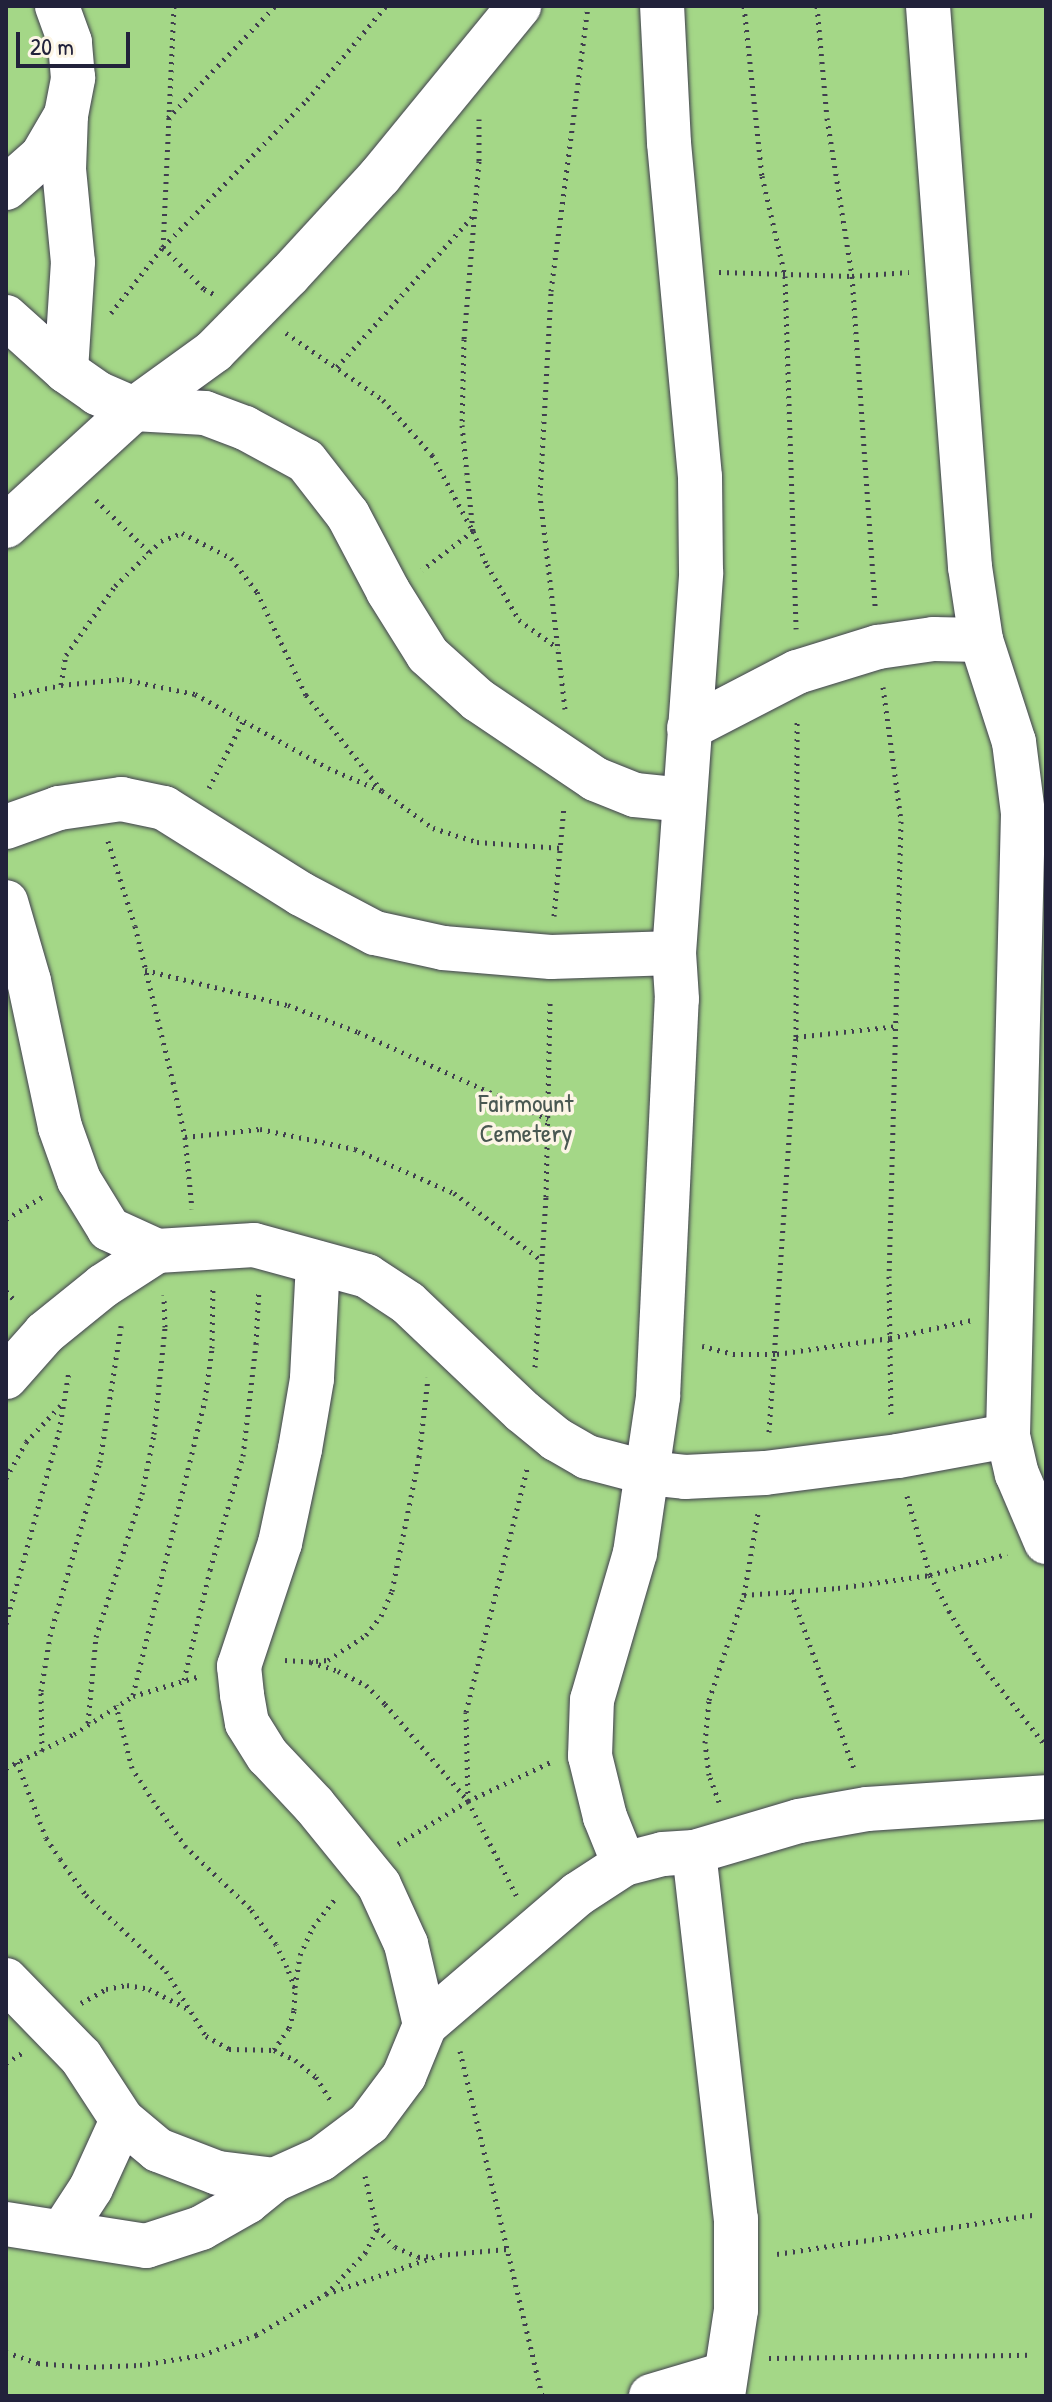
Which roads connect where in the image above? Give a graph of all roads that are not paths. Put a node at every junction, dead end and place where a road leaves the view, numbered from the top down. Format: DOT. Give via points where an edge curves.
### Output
graph roads {
  1 [pos="57,6"];
  2 [pos="519,6"];
  3 [pos="662,6"];
  4 [pos="928,6"];
  5 [pos="66,115"];
  6 [pos="6,188"];
  7 [pos="6,317"];
  8 [pos="66,371"];
  9 [pos="134,409"];
  10 [pos="6,526"];
  11 [pos="981,640"];
  12 [pos="689,728"];
  13 [pos="684,800"];
  14 [pos="6,827"];
  15 [pos="6,902"];
  16 [pos="674,953"];
  17 [pos="318,1263"];
  18 [pos="160,1271"];
  19 [pos="6,1377"];
  20 [pos="1008,1436"];
  21 [pos="648,1473"];
  22 [pos="1045,1540"];
  23 [pos="1046,1797"];
  24 [pos="713,1845"];
  25 [pos="624,1864"];
  26 [pos="6,1980"];
  27 [pos="441,2033"];
  28 [pos="122,2120"];
  29 [pos="274,2180"];
  30 [pos="6,2224"];
  31 [pos="63,2231"];
  32 [pos="734,2376"];
  33 [pos="651,2396"];
  1 -- 5 [label="lane" via="73,78"];
  2 -- 9 [label="lane" via="380,176 251,314 214,351"];
  3 -- 12 [label="lane" via="669,143 700,477 701,557"];
  4 -- 11 [label="lane" via="970,567"];
  5 -- 6 [label="lane" via="42,156"];
  5 -- 8 [label="lane" via="64,169 73,262"];
  7 -- 8 [label="lane"];
  8 -- 9 [label="lane" via="97,393"];
  9 -- 10 [label="lane"];
  9 -- 13 [label="lane" via="205,413 306,461 348,515 428,655 478,700 595,779 635,795"];
  11 -- 12 [label="lane" via="933,639 878,647 797,672"];
  11 -- 20 [label="lane" via="1014,742 1023,813"];
  12 -- 13 [label="lane"];
  13 -- 16 [label="lane"];
  14 -- 16 [label="lane" via="59,808 121,799 164,808 301,894 375,933 443,948 551,957"];
  15 -- 18 [label="lane" via="60,1127 79,1180 109,1229"];
  16 -- 21 [label="lane" via="677,999 658,1397"];
  17 -- 18 [label="lane" via="254,1245"];
  17 -- 21 [label="lane" via="367,1276 408,1303 532,1420 587,1457"];
  17 -- 27 [label="lane" via="312,1379 300,1449 280,1543 239,1666 247,1723 268,1756 379,1885"];
  18 -- 19 [label="lane" via="103,1286 45,1333"];
  20 -- 21 [label="lane" via="765,1473"];
  20 -- 22 [label="lane" via="1017,1474"];
  21 -- 25 [label="lane" via="635,1553 592,1700 590,1756 605,1817"];
  23 -- 24 [label="lane" via="867,1809"];
  24 -- 25 [label="lane"];
  24 -- 32 [label="lane" via="736,2219"];
  25 -- 27 [label="lane" via="532,1933"];
  26 -- 28 [label="lane" via="81,2057"];
  27 -- 29 [label="lane" via="369,2123 321,2159"];
  28 -- 29 [label="lane" via="158,2150 218,2173"];
  28 -- 31 [label="lane" via="98,2175"];
  29 -- 31 [label="lane" via="201,2228 146,2246"];
  30 -- 31 [label="lane"];
  32 -- 33 [label="lane"];
}
